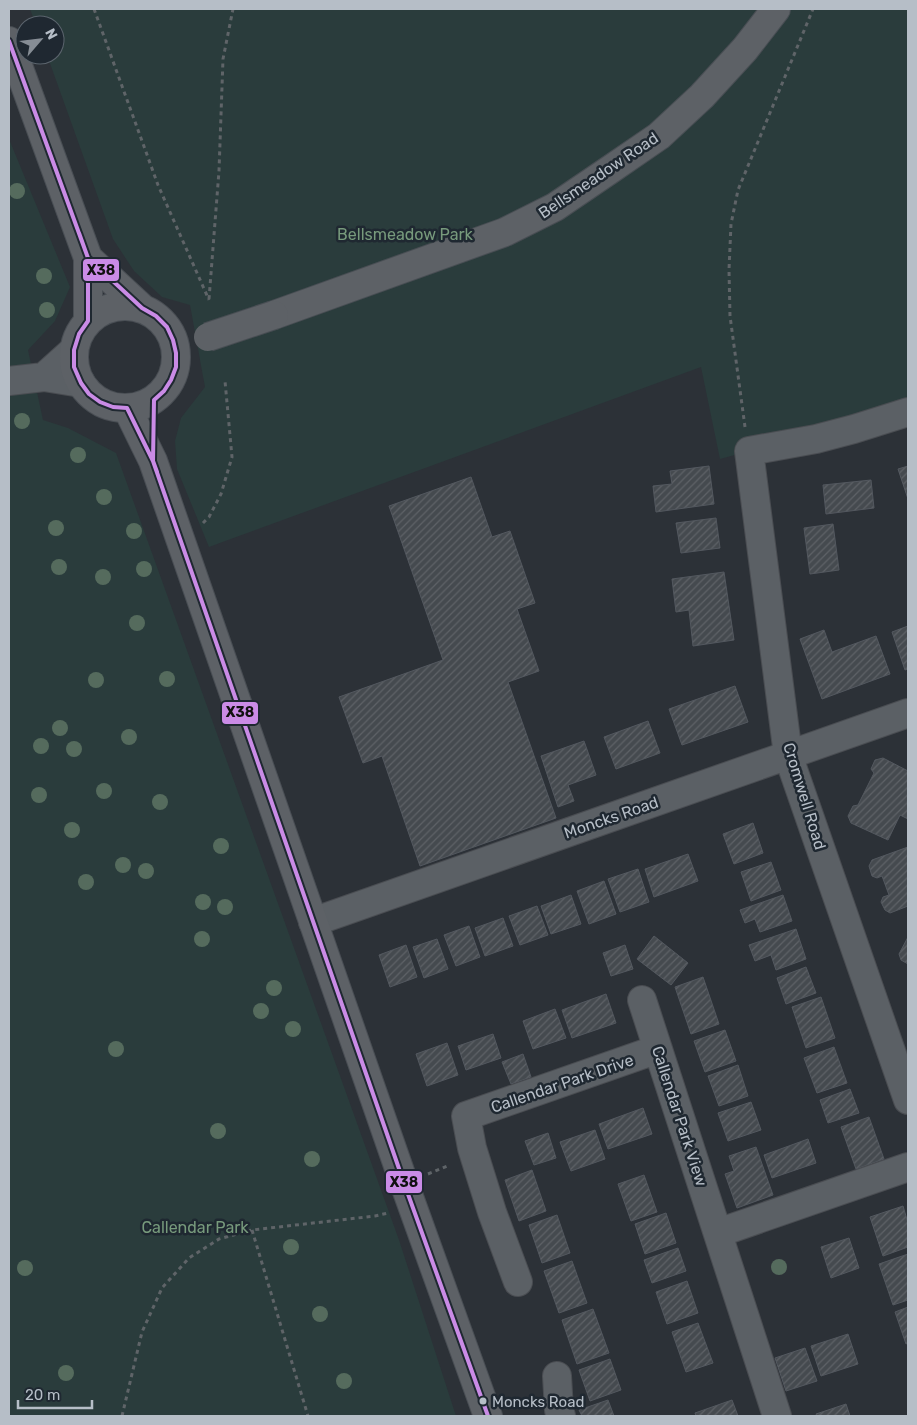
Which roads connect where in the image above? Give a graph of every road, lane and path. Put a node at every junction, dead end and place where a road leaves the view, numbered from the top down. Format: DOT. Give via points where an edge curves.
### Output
graph roads {
  1 [pos="94,9"];
  2 [pos="233,9"];
  3 [pos="776,9"];
  4 [pos="813,9"];
  5 [pos="9,41"];
  6 [pos="88,258"];
  7 [pos="142,308"];
  8 [pos="88,320"];
  9 [pos="167,327"];
  10 [pos="208,337"];
  11 [pos="74,350"];
  12 [pos="176,367"];
  13 [pos="44,377"];
  14 [pos="9,381"];
  15 [pos="225,381"];
  16 [pos="81,383"];
  17 [pos="154,400"];
  18 [pos="126,408"];
  19 [pos="908,412"];
  20 [pos="748,451"];
  21 [pos="153,461"];
  22 [pos="181,542"];
  23 [pos="908,713"];
  24 [pos="788,755"];
  25 [pos="313,922"];
  26 [pos="642,1000"];
  27 [pos="899,1046"];
  28 [pos="658,1049"];
  29 [pos="908,1100"];
  30 [pos="454,1163"];
  31 [pos="908,1167"];
  32 [pos="431,1182"];
  33 [pos="389,1212"];
  34 [pos="252,1230"];
  35 [pos="718,1233"];
  36 [pos="518,1282"];
  37 [pos="558,1376"];
  38 [pos="122,1416"];
  39 [pos="308,1416"];
  40 [pos="488,1416"];
  41 [pos="561,1416"];
  42 [pos="777,1416"];
  1 -- 2 [label="path" via="158,185 209,300 220,171 223,59"];
  3 -- 10 [label="main road, Bellsmeadow Road, bridge" via="746,49 659,136 554,207 505,232"];
  4 -- 20 [label="path" via="738,190 731,224 730,316"];
  5 -- 6 [label="main road"];
  6 -- 7 [label="main road"];
  6 -- 8 [label="main road"];
  7 -- 8 [label="main road" via="114,306"];
  7 -- 9 [label="main road"];
  8 -- 11 [label="main road"];
  9 -- 10 [label="main road"];
  9 -- 12 [label="main road" via="176,353"];
  10 -- 12 [label="main road, Bellsmeadow Road"];
  11 -- 13 [label="street"];
  11 -- 16 [label="main road" via="74,367"];
  12 -- 17 [label="main road" via="164,391"];
  13 -- 14 [label="street"];
  13 -- 16 [label="street"];
  15 -- 22 [label="path" via="232,457 221,494 209,517"];
  16 -- 18 [label="main road" via="100,402"];
  17 -- 18 [label="main road"];
  17 -- 21 [label="main road"];
  18 -- 21 [label="main road"];
  19 -- 20 [label="street" via="816,439"];
  20 -- 24 [label="street, Cromwell Road"];
  21 -- 22 [label="main road"];
  22 -- 25 [label="main road"];
  23 -- 24 [label="street, Moncks Road"];
  24 -- 25 [label="street, Moncks Road"];
  24 -- 27 [label="street, Cromwell Road"];
  25 -- 40 [label="main road"];
  26 -- 28 [label="street, Callendar Park View"];
  27 -- 29 [label="street, Cromwell Road"];
  28 -- 35 [label="street, Callendar Park View"];
  28 -- 36 [label="street, Callendar Park Drive" via="466,1116 472,1148 492,1212"];
  30 -- 32 [label="path" via="428,1173"];
  31 -- 35 [label="street"];
  33 -- 34 [label="path"];
  34 -- 38 [label="path" via="219,1239 189,1258 162,1288 142,1332"];
  34 -- 39 [label="path"];
  35 -- 42 [label="street, Callendar Park View"];
  37 -- 41 [label="street"];
}
